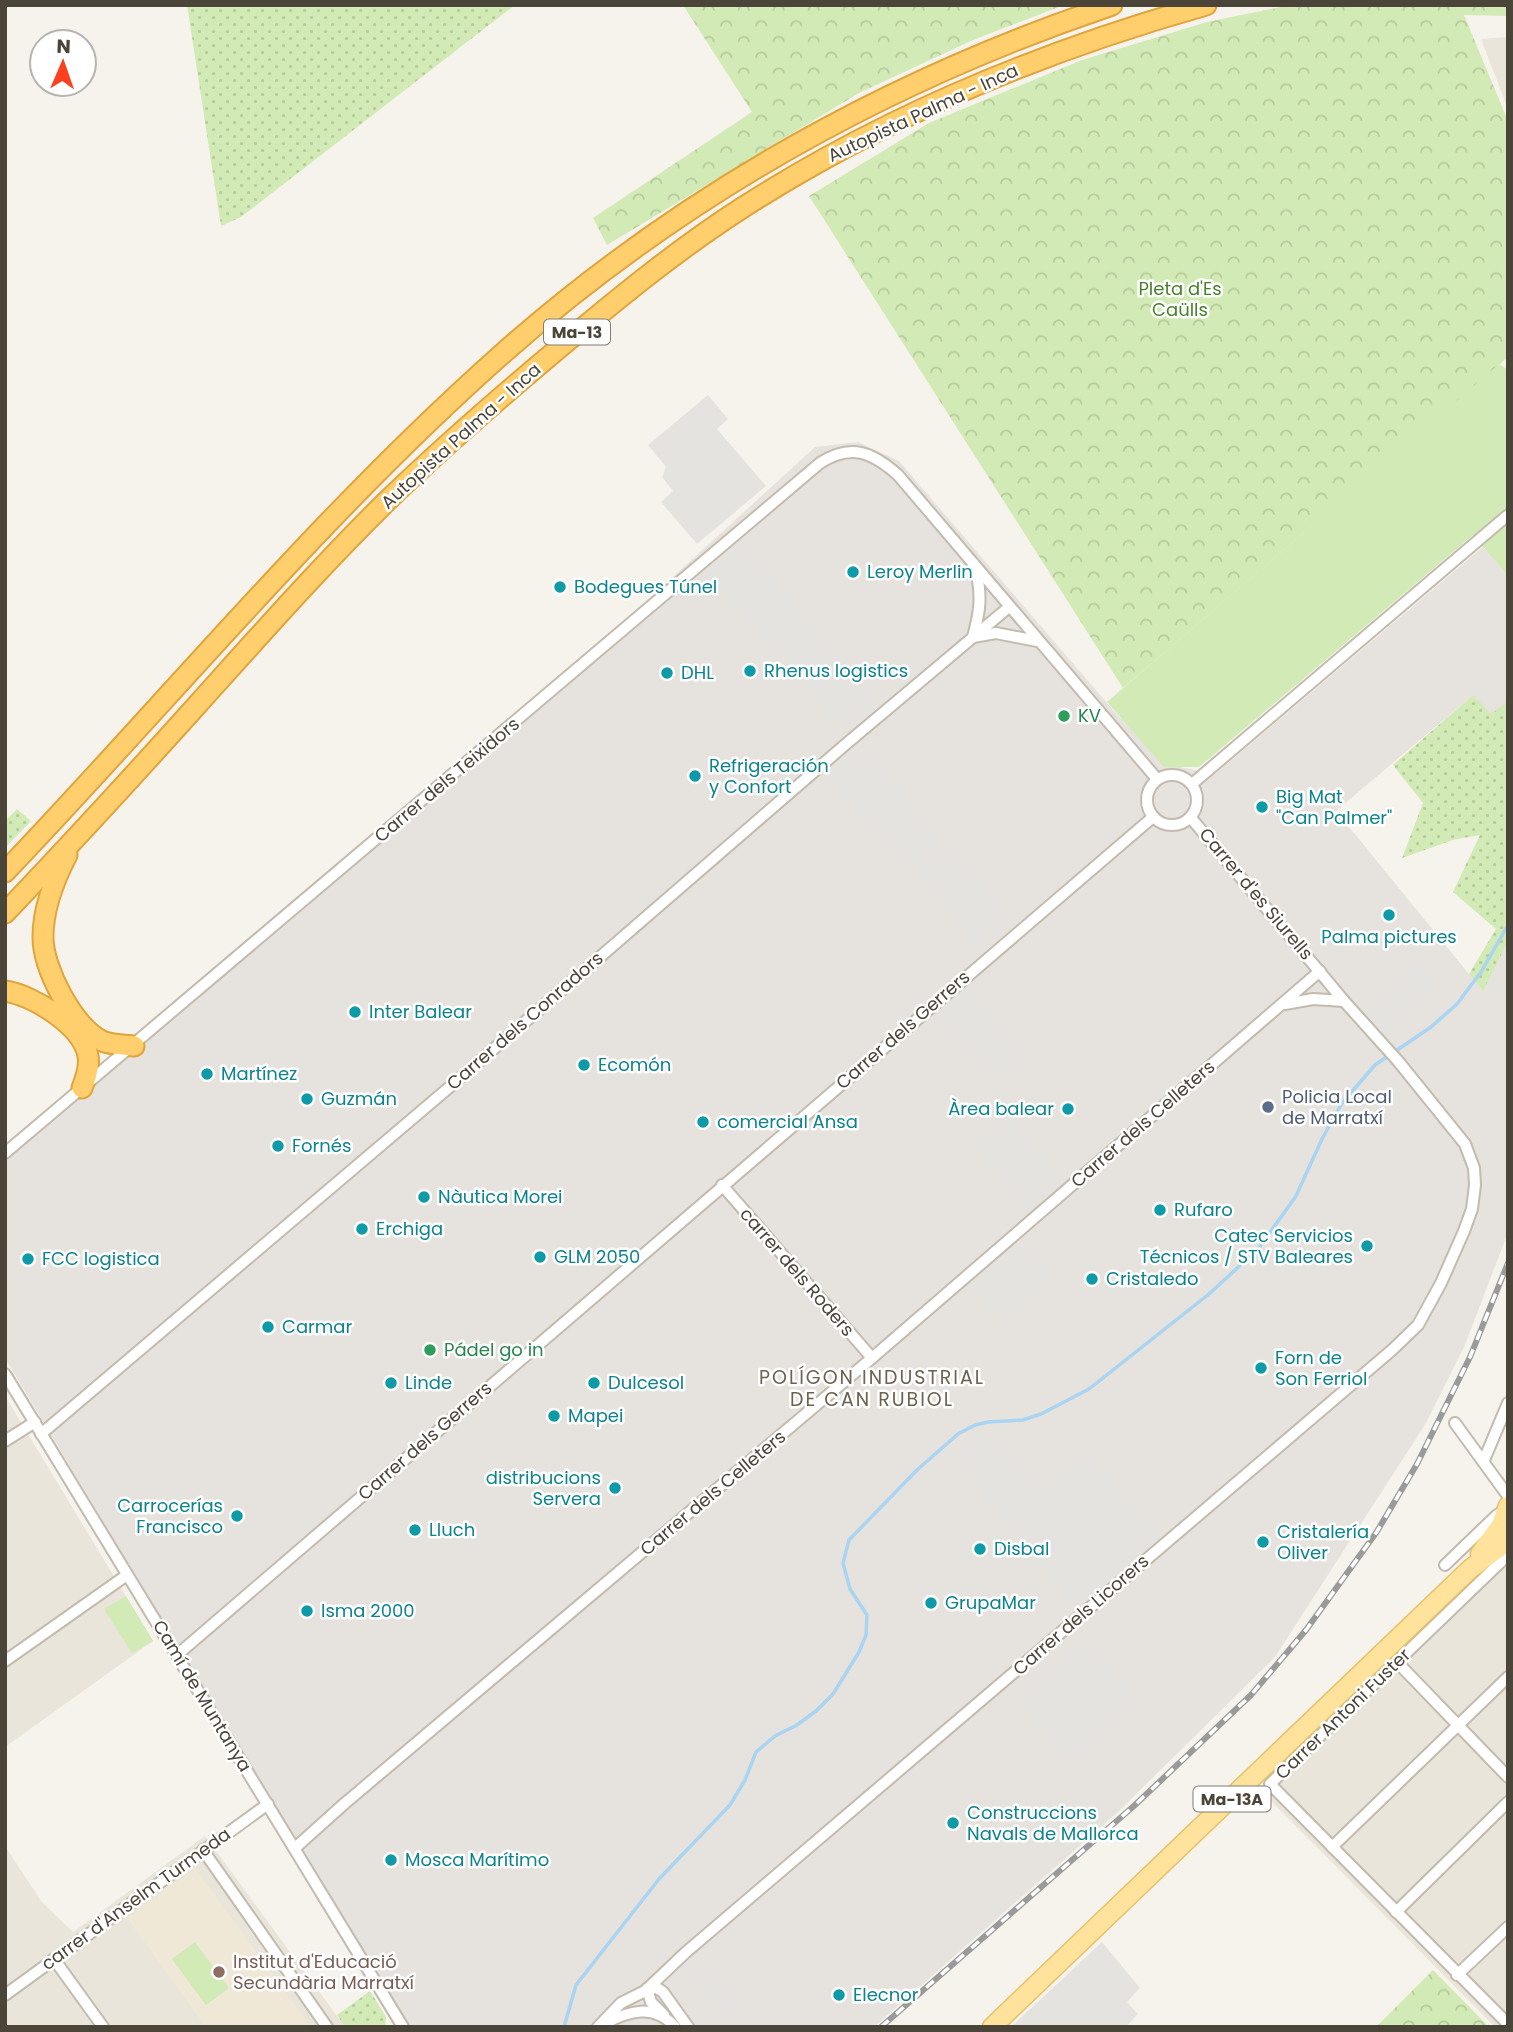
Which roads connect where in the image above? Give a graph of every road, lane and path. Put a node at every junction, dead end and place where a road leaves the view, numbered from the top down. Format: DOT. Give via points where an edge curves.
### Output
graph roads {
  1 [pos="1112,5"];
  2 [pos="1206,5"];
  3 [pos="1508,514"];
  4 [pos="975,567"];
  5 [pos="1009,607"];
  6 [pos="973,637"];
  7 [pos="1038,641"];
  8 [pos="1157,779"];
  9 [pos="1192,784"];
  10 [pos="1153,817"];
  11 [pos="1191,818"];
  12 [pos="75,838"];
  13 [pos="5,872"];
  14 [pos="5,913"];
  15 [pos="1320,971"];
  16 [pos="5,991"];
  17 [pos="1344,1001"];
  18 [pos="1281,1005"];
  19 [pos="134,1046"];
  20 [pos="1398,1060"];
  21 [pos="82,1088"];
  22 [pos="5,1153"];
  23 [pos="722,1185"];
  24 [pos="872,1358"];
  25 [pos="5,1374"];
  26 [pos="1508,1403"];
  27 [pos="35,1422"];
  28 [pos="1455,1423"];
  29 [pos="41,1434"];
  30 [pos="5,1441"];
  31 [pos="1484,1460"];
  32 [pos="1506,1511"];
  33 [pos="1508,1541"];
  34 [pos="1508,1555"];
  35 [pos="1445,1565"];
  36 [pos="1470,1569"];
  37 [pos="127,1574"];
  38 [pos="177,1655"];
  39 [pos="5,1661"];
  40 [pos="1397,1662"];
  41 [pos="1508,1677"];
  42 [pos="1457,1725"];
  43 [pos="1508,1777"];
  44 [pos="1508,1802"];
  45 [pos="268,1804"];
  46 [pos="1332,1847"];
  47 [pos="295,1848"];
  48 [pos="203,1850"];
  49 [pos="1396,1912"];
  50 [pos="1508,1927"];
  51 [pos="54,1959"];
  52 [pos="1457,1975"];
  53 [pos="648,1989"];
  54 [pos="5,1995"];
  55 [pos="400,2024"];
  56 [pos="672,2024"];
  57 [pos="1508,2024"];
  58 [pos="103,2027"];
  59 [pos="327,2027"];
  60 [pos="598,2027"];
  61 [pos="688,2027"];
  62 [pos="992,2027"];
  1 -- 13 [label="highway, Autopista Palma - Inca / Ma-13" via="963,61 823,129 699,203 583,287 502,354 361,488"];
  2 -- 12 [label="highway, Autopista Palma - Inca / Ma-13" via="1068,48 923,109 785,182 655,270 523,378 387,502"];
  3 -- 9 [label="street"];
  4 -- 5 [label="street, Carrer dels Teixidors"];
  4 -- 6 [label="street" via="981,607"];
  4 -- 19 [label="street, Carrer dels Teixidors" via="883,462 851,451 835,454"];
  5 -- 6 [label="street, Carrer dels Conradors"];
  5 -- 7 [label="street, Carrer dels Teixidors"];
  6 -- 7 [label="street" via="996,633"];
  6 -- 29 [label="street, Carrer dels Conradors"];
  7 -- 8 [label="street, Carrer dels Teixidors"];
  8 -- 9 [label="street" via="1179,776"];
  8 -- 10 [label="street" via="1146,801"];
  9 -- 11 [label="street" via="1198,805"];
  10 -- 11 [label="street" via="1167,825"];
  10 -- 23 [label="street, Carrer dels Gerrers"];
  11 -- 15 [label="street, Carrer d'es Siurells"];
  12 -- 14 [label="highway, Autopista Palma - Inca / Ma-13"];
  12 -- 19 [label="highway" via="45,912 43,939 48,965 56,988 89,1032 103,1041"];
  15 -- 17 [label="street, Carrer d'es Siurells"];
  15 -- 18 [label="street, Carrer dels Celleters"];
  16 -- 21 [label="highway" via="37,1001 55,1013 84,1045 89,1066"];
  17 -- 18 [label="street" via="1312,999"];
  17 -- 20 [label="street, Carrer d'es Siurells"];
  18 -- 24 [label="street, Carrer dels Celleters"];
  19 -- 21 [label="street, Carrer dels Teixidors"];
  20 -- 53 [label="street, Carrer dels Licorers" via="1465,1144 1474,1168 1472,1209 1418,1325"];
  21 -- 22 [label="street, Carrer dels Teixidors"];
  23 -- 24 [label="street, carrer dels Roders"];
  23 -- 38 [label="street, Carrer dels Gerrers"];
  24 -- 47 [label="street, Carrer dels Celleters"];
  25 -- 27 [label="street, Camí de Muntanya"];
  26 -- 31 [label="street"];
  27 -- 29 [label="street, Camí de Muntanya"];
  27 -- 30 [label="street"];
  28 -- 31 [label="street"];
  29 -- 37 [label="street, Camí de Muntanya"];
  31 -- 32 [label="street"];
  32 -- 35 [label="street"];
  32 -- 36 [label="main road, Ma-13A"];
  33 -- 36 [label="main road, Ma-13A"];
  34 -- 40 [label="street, Carrer Antoni Fuster"];
  36 -- 62 [label="main road, Ma-13A"];
  37 -- 38 [label="street, Camí de Muntanya"];
  37 -- 39 [label="street"];
  38 -- 45 [label="street, Camí de Muntanya"];
  40 -- 42 [label="street"];
  40 -- 46 [label="street, Carrer Antoni Fuster" via="1270,1784"];
  41 -- 42 [label="street"];
  42 -- 43 [label="street"];
  42 -- 46 [label="street"];
  44 -- 49 [label="street"];
  45 -- 47 [label="street, Camí de Muntanya"];
  45 -- 48 [label="street, carrer d'Anselm Turmeda"];
  46 -- 49 [label="street, Carrer Antoni Fuster"];
  47 -- 55 [label="street, Camí de Muntanya"];
  48 -- 51 [label="street, carrer d'Anselm Turmeda"];
  48 -- 59 [label="street"];
  49 -- 52 [label="street, Carrer Antoni Fuster"];
  50 -- 52 [label="street"];
  51 -- 54 [label="street, carrer d'Anselm Turmeda"];
  51 -- 58 [label="street"];
  52 -- 57 [label="street, Carrer Antoni Fuster"];
  53 -- 56 [label="street" via="651,2002"];
  53 -- 60 [label="street" via="621,2003"];
  53 -- 61 [label="street" via="663,1992"];
  56 -- 60 [label="street" via="650,2012 632,2011"];
}
